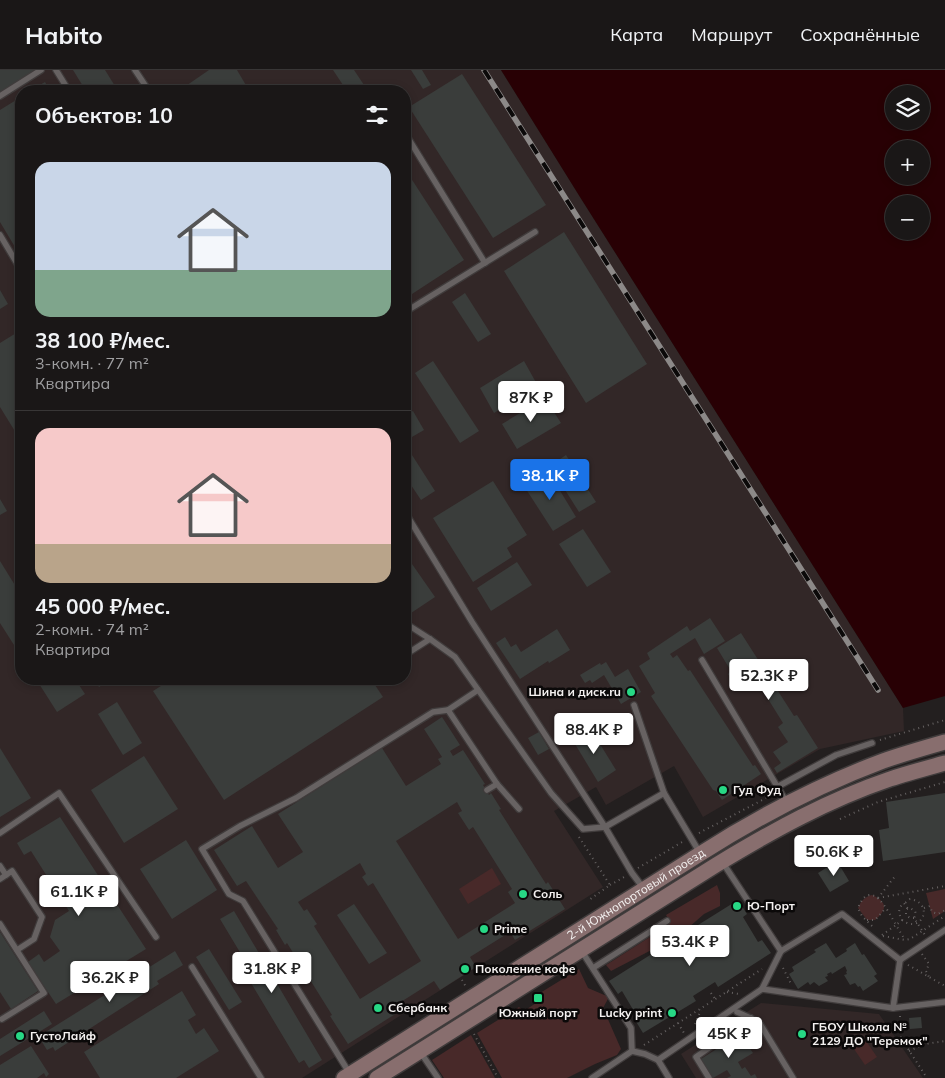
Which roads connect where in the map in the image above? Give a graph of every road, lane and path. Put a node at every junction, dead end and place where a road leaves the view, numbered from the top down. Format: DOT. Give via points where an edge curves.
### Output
graph roads {
  1 [pos="41,70"];
  2 [pos="56,70"];
  3 [pos="135,70"];
  4 [pos="17,85"];
  5 [pos="65,85"];
  6 [pos="145,85"];
  7 [pos="15,86"];
  8 [pos="0,96"];
  9 [pos="411,143"];
  10 [pos="535,232"];
  11 [pos="0,235"];
  12 [pos="15,260"];
  13 [pos="485,263"];
  14 [pos="411,308"];
  15 [pos="411,522"];
  16 [pos="411,627"];
  17 [pos="430,639"];
  18 [pos="411,651"];
  19 [pos="702,660"];
  20 [pos="478,690"];
  21 [pos="634,705"];
  22 [pos="448,710"];
  23 [pos="945,720"];
  24 [pos="945,742"];
  25 [pos="872,743"];
  26 [pos="945,763"];
  27 [pos="945,782"];
  28 [pos="497,784"];
  29 [pos="778,786"];
  30 [pos="487,790"];
  31 [pos="664,793"];
  32 [pos="769,796"];
  33 [pos="787,803"];
  34 [pos="519,809"];
  35 [pos="840,818"];
  36 [pos="605,827"];
  37 [pos="583,829"];
  38 [pos="702,832"];
  39 [pos="0,833"];
  40 [pos="676,846"];
  41 [pos="700,854"];
  42 [pos="722,861"];
  43 [pos="645,865"];
  44 [pos="0,866"];
  45 [pos="6,875"];
  46 [pos="896,875"];
  47 [pos="0,879"];
  48 [pos="617,881"];
  49 [pos="610,885"];
  50 [pos="945,886"];
  51 [pos="644,889"];
  52 [pos="878,898"];
  53 [pos="589,900"];
  54 [pos="904,903"];
  55 [pos="885,906"];
  56 [pos="908,908"];
  57 [pos="924,908"];
  58 [pos="945,910"];
  59 [pos="945,916"];
  60 [pos="914,918"];
  61 [pos="902,920"];
  62 [pos="667,921"];
  63 [pos="917,923"];
  64 [pos="0,924"];
  65 [pos="896,925"];
  66 [pos="945,930"];
  67 [pos="922,931"];
  68 [pos="156,937"];
  69 [pos="905,940"];
  70 [pos="918,948"];
  71 [pos="17,950"];
  72 [pos="581,950"];
  73 [pos="780,951"];
  74 [pos="778,958"];
  75 [pos="900,960"];
  76 [pos="192,967"];
  77 [pos="593,968"];
  78 [pos="929,976"];
  79 [pos="462,980"];
  80 [pos="945,986"];
  81 [pos="466,987"];
  82 [pos="762,989"];
  83 [pos="711,993"];
  84 [pos="715,999"];
  85 [pos="945,1002"];
  86 [pos="893,1008"];
  87 [pos="737,1012"];
  88 [pos="900,1012"];
  89 [pos="751,1018"];
  90 [pos="1,1019"];
  91 [pos="678,1023"];
  92 [pos="474,1035"];
  93 [pos="687,1040"];
  94 [pos="945,1041"];
  95 [pos="642,1046"];
  96 [pos="420,1051"];
  97 [pos="632,1051"];
  98 [pos="909,1051"];
  99 [pos="658,1060"];
  100 [pos="347,1076"];
  101 [pos="261,1078"];
  102 [pos="377,1078"];
  103 [pos="438,1078"];
  104 [pos="498,1078"];
  105 [pos="592,1078"];
  106 [pos="670,1078"];
  107 [pos="710,1078"];
  108 [pos="793,1078"];
  109 [pos="927,1078"];
  1 -- 4 [label="lane"];
  2 -- 5 [label="lane"];
  3 -- 6 [label="lane"];
  7 -- 8 [label="lane"];
  9 -- 13 [label="lane"];
  10 -- 13 [label="lane"];
  11 -- 12 [label="lane"];
  13 -- 14 [label="lane"];
  15 -- 36 [label="lane"];
  16 -- 17 [label="lane"];
  17 -- 18 [label="lane"];
  17 -- 20 [label="lane" via="455,657"];
  19 -- 29 [label="lane"];
  20 -- 22 [label="lane"];
  20 -- 37 [label="lane" via="551,793"];
  21 -- 31 [label="lane"];
  22 -- 28 [label="lane"];
  22 -- 100 [label="lane" via="433,712 296,798 202,849 229,894 243,901"];
  23 -- 25 [label="path"];
  24 -- 33 [label="main road, 2-й Южнопортовый проезд" via="884,761"];
  25 -- 29 [label="lane" via="836,755"];
  26 -- 42 [label="main road, 2-й Южнопортовый проезд" via="864,788 812,811"];
  27 -- 35 [label="path" via="878,802"];
  28 -- 30 [label="lane"];
  28 -- 34 [label="lane"];
  29 -- 33 [label="lane"];
  31 -- 36 [label="lane"];
  31 -- 41 [label="lane"];
  32 -- 38 [label="path"];
  33 -- 41 [label="main road, 2-й Южнопортовый проезд"];
  36 -- 37 [label="lane"];
  36 -- 51 [label="lane"];
  37 -- 49 [label="path" via="576,834"];
  39 -- 68 [label="lane" via="59,793"];
  40 -- 43 [label="path"];
  41 -- 51 [label="main road, 2-й Южнопортовый проезд"];
  42 -- 72 [label="main road, 2-й Южнопортовый проезд"];
  42 -- 73 [label="lane"];
  44 -- 45 [label="lane"];
  45 -- 47 [label="lane"];
  45 -- 71 [label="lane" via="12,871 42,917 34,939"];
  46 -- 52 [label="path"];
  48 -- 49 [label="path"];
  49 -- 53 [label="path"];
  50 -- 52 [label="path"];
  51 -- 100 [label="main road, 2-й Южнопортовый проезд"];
  52 -- 55 [label="path"];
  52 -- 55 [label="path" via="872,895 865,897 858,908 862,916 875,920"];
  54 -- 56 [label="path"];
  54 -- 57 [label="path" via="915,900"];
  54 -- 61 [label="path" via="899,910"];
  55 -- 65 [label="path"];
  56 -- 60 [label="path" via="915,911"];
  56 -- 60 [label="path" via="906,916"];
  57 -- 58 [label="path" via="930,906 932,912 938,914"];
  57 -- 63 [label="path" via="922,919"];
  59 -- 67 [label="path"];
  60 -- 63 [label="path"];
  61 -- 63 [label="path" via="912,925"];
  61 -- 65 [label="path"];
  62 -- 77 [label="lane"];
  63 -- 67 [label="path"];
  64 -- 71 [label="lane"];
  65 -- 69 [label="path"];
  65 -- 69 [label="path" via="882,935"];
  66 -- 70 [label="lane"];
  67 -- 69 [label="path"];
  70 -- 75 [label="lane"];
  70 -- 78 [label="path" via="929,964 926,971"];
  71 -- 90 [label="lane" via="44,993"];
  72 -- 77 [label="lane"];
  72 -- 96 [label="main road, 2-й Южнопортовый проезд"];
  73 -- 74 [label="lane"];
  73 -- 75 [label="lane" via="842,914"];
  74 -- 82 [label="lane"];
  74 -- 84 [label="path"];
  75 -- 78 [label="path"];
  75 -- 86 [label="lane"];
  76 -- 101 [label="lane"];
  77 -- 97 [label="lane" via="631,1028"];
  78 -- 80 [label="path"];
  79 -- 81 [label="path"];
  82 -- 86 [label="lane"];
  82 -- 93 [label="lane"];
  83 -- 84 [label="path"];
  84 -- 91 [label="path"];
  85 -- 86 [label="lane"];
  87 -- 89 [label="lane"];
  88 -- 98 [label="path" via="901,1038"];
  89 -- 107 [label="lane" via="696,1057"];
  89 -- 108 [label="lane" via="759,1022"];
  91 -- 93 [label="path"];
  91 -- 95 [label="path"];
  92 -- 104 [label="path"];
  93 -- 99 [label="lane"];
  94 -- 98 [label="path"];
  96 -- 102 [label="main road, 2-й Южнопортовый проезд"];
  96 -- 103 [label="lane"];
  97 -- 99 [label="lane"];
  97 -- 105 [label="lane"];
  98 -- 109 [label="path"];
  99 -- 106 [label="lane"];
}
